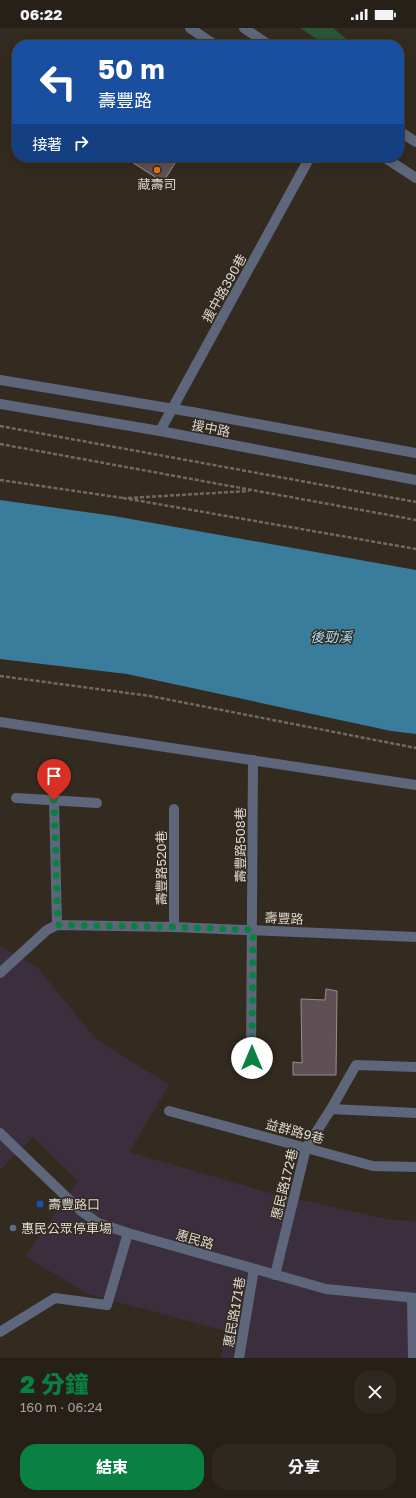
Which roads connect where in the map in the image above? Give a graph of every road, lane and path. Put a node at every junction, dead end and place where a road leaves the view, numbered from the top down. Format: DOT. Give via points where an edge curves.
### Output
graph roads {
  1 [pos="190,28"];
  2 [pos="244,28"];
  3 [pos="208,40"];
  4 [pos="262,40"];
  5 [pos="404,134"];
  6 [pos="416,142"];
  7 [pos="307,162"];
  8 [pos="392,162"];
  9 [pos="416,178"];
  10 [pos="0,380"];
  11 [pos="0,404"];
  12 [pos="173,409"];
  13 [pos="0,426"];
  14 [pos="160,431"];
  15 [pos="0,444"];
  16 [pos="416,453"];
  17 [pos="0,480"];
  18 [pos="416,480"];
  19 [pos="254,490"];
  20 [pos="123,498"];
  21 [pos="416,502"];
  22 [pos="416,520"];
  23 [pos="416,549"];
  24 [pos="0,676"];
  25 [pos="0,722"];
  26 [pos="416,748"];
  27 [pos="253,760"];
  28 [pos="416,785"];
  29 [pos="16,798"];
  30 [pos="54,800"];
  31 [pos="97,803"];
  32 [pos="174,809"];
  33 [pos="58,925"];
  34 [pos="174,927"];
  35 [pos="253,930"];
  36 [pos="416,937"];
  37 [pos="0,973"];
  38 [pos="252,1058"];
  39 [pos="416,1068"];
  40 [pos="331,1109"];
  41 [pos="169,1111"];
  42 [pos="416,1113"];
  43 [pos="0,1133"];
  44 [pos="306,1148"];
  45 [pos="416,1167"];
  46 [pos="128,1233"];
  47 [pos="254,1269"];
  48 [pos="275,1275"];
  49 [pos="414,1298"];
  50 [pos="0,1332"];
  51 [pos="239,1358"];
  52 [pos="413,1358"];
  1 -- 3 [label="street"];
  2 -- 4 [label="street"];
  5 -- 6 [label="street"];
  7 -- 12 [label="street, 援中路390巷"];
  8 -- 9 [label="street"];
  10 -- 12 [label="street, 援中路"];
  11 -- 14 [label="street, 援中路"];
  12 -- 14 [label="street, 援中路390巷"];
  12 -- 16 [label="street, 援中路"];
  13 -- 21 [label="path"];
  14 -- 18 [label="street, 援中路"];
  15 -- 19 [label="path"];
  17 -- 20 [label="path"];
  19 -- 20 [label="path"];
  19 -- 22 [label="path"];
  20 -- 23 [label="path"];
  24 -- 26 [label="path" via="150,696"];
  25 -- 27 [label="street"];
  27 -- 28 [label="street"];
  27 -- 35 [label="street, 壽豐路508巷"];
  29 -- 30 [label="street"];
  30 -- 31 [label="street"];
  30 -- 33 [label="street"];
  32 -- 34 [label="street, 壽豐路520巷"];
  33 -- 34 [label="street, 壽豐路"];
  33 -- 37 [label="street" via="47,930"];
  34 -- 35 [label="street, 壽豐路"];
  35 -- 36 [label="street, 壽豐路"];
  35 -- 38 [label="street, 壽豐路508巷"];
  39 -- 40 [label="street, 惠民路172巷" via="356,1064"];
  40 -- 42 [label="street"];
  40 -- 44 [label="street, 惠民路172巷"];
  41 -- 44 [label="street, 益群路9巷"];
  43 -- 46 [label="street, 惠民路" via="81,1211 98,1223"];
  44 -- 45 [label="street, 益群路9巷" via="373,1166"];
  44 -- 48 [label="street, 惠民路172巷"];
  46 -- 47 [label="street, 惠民路"];
  46 -- 50 [label="street" via="107,1305 55,1298"];
  47 -- 48 [label="street, 惠民路"];
  47 -- 51 [label="street, 惠民路171巷"];
  48 -- 49 [label="street, 惠民路" via="326,1289"];
  49 -- 52 [label="street"];
}
